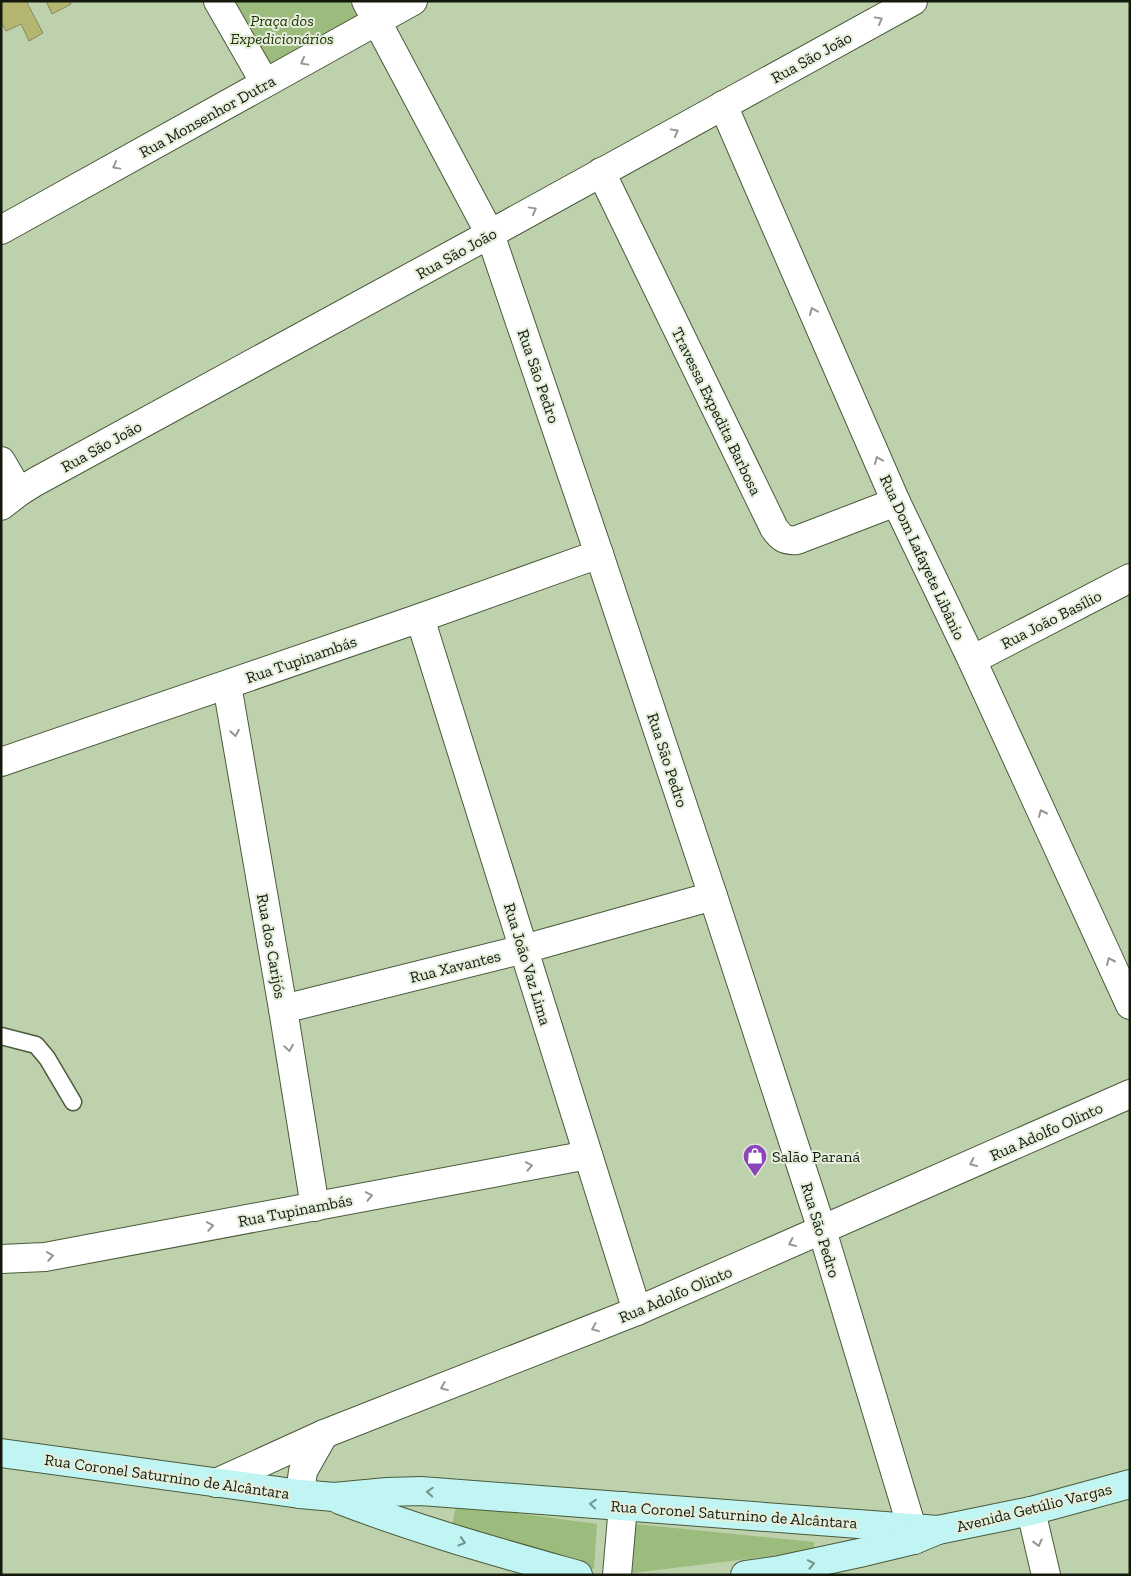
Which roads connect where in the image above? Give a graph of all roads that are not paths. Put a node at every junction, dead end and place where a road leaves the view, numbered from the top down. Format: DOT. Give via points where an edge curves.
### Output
graph roads {
  1 [pos="218,1"];
  2 [pos="412,1"];
  3 [pos="913,1"];
  4 [pos="372,11"];
  5 [pos="265,84"];
  6 [pos="724,105"];
  7 [pos="601,172"];
  8 [pos="1,230"];
  9 [pos="490,234"];
  10 [pos="1,461"];
  11 [pos="10,499"];
  12 [pos="896,502"];
  13 [pos="599,554"];
  14 [pos="1130,578"];
  15 [pos="420,618"];
  16 [pos="972,660"];
  17 [pos="227,685"];
  18 [pos="1,762"];
  19 [pos="713,896"];
  20 [pos="524,950"];
  21 [pos="1130,1005"];
  22 [pos="283,1009"];
  23 [pos="1,1036"];
  24 [pos="1130,1094"];
  25 [pos="73,1102"];
  26 [pos="588,1155"];
  27 [pos="315,1207"];
  28 [pos="822,1230"];
  29 [pos="1,1259"];
  30 [pos="637,1311"];
  31 [pos="324,1434"];
  32 [pos="1,1453"];
  33 [pos="216,1483"];
  34 [pos="1130,1484"];
  35 [pos="300,1494"];
  36 [pos="334,1497"];
  37 [pos="623,1506"];
  38 [pos="1030,1511"];
  39 [pos="921,1533"];
  40 [pos="578,1575"];
  41 [pos="617,1575"];
  42 [pos="745,1575"];
  43 [pos="1046,1575"];
  1 -- 5 [label="street"];
  2 -- 4 [label="street, Rua Monsenhor Dutra"];
  6 -- 3 [label="street, Rua São João, one-way"];
  4 -- 5 [label="street, Rua Monsenhor Dutra, one-way"];
  4 -- 9 [label="street, Rua São Pedro"];
  5 -- 8 [label="street, Rua Monsenhor Dutra, one-way"];
  7 -- 6 [label="street, Rua São João, one-way"];
  12 -- 6 [label="street, Rua Dom Lafayete Libânio, one-way"];
  9 -- 7 [label="street, Rua São João, one-way"];
  7 -- 12 [label="street, Travessa Expedita Barbosa" via="780,537 797,540"];
  9 -- 11 [label="street, Rua São João"];
  9 -- 13 [label="street, Rua São Pedro"];
  10 -- 11 [label="street"];
  12 -- 16 [label="street, Rua Dom Lafayete Libânio"];
  13 -- 15 [label="street, Rua Tupinambás"];
  13 -- 19 [label="street, Rua São Pedro"];
  14 -- 16 [label="street, Rua João Basílio"];
  15 -- 17 [label="street, Rua Tupinambás"];
  15 -- 20 [label="street, Rua João Vaz Lima"];
  21 -- 16 [label="street, Rua Dom Lafayete Libânio, one-way"];
  17 -- 18 [label="street, Rua Tupinambás"];
  17 -- 22 [label="street, Rua dos Carijós, one-way"];
  19 -- 20 [label="street, Rua Xavantes"];
  19 -- 28 [label="street, Rua São Pedro"];
  20 -- 22 [label="street, Rua Xavantes"];
  20 -- 26 [label="street, Rua João Vaz Lima"];
  22 -- 27 [label="street, Rua dos Carijós, one-way"];
  23 -- 25 [label="lane" via="36,1045"];
  24 -- 28 [label="street, Rua Adolfo Olinto, one-way"];
  27 -- 26 [label="street, Rua Tupinambás, one-way"];
  26 -- 30 [label="street, Rua João Vaz Lima"];
  29 -- 27 [label="street, Rua Tupinambás, one-way" via="45,1257"];
  28 -- 30 [label="street, Rua Adolfo Olinto, one-way"];
  28 -- 39 [label="street, Rua São Pedro"];
  30 -- 31 [label="street, Rua Adolfo Olinto, one-way"];
  31 -- 33 [label="street, Rua Adolfo Olinto"];
  31 -- 35 [label="street" via="303,1471"];
  32 -- 33 [label="main road, Rua Coronel Saturnino de Alcântara"];
  33 -- 35 [label="main road, Rua Coronel Saturnino de Alcântara"];
  34 -- 38 [label="main road, Avenida Getúlio Vargas"];
  35 -- 36 [label="main road, Rua Coronel Saturnino de Alcântara"];
  37 -- 36 [label="main road, Rua Coronel Saturnino de Alcântara, one-way" via="422,1491"];
  36 -- 40 [label="main road, Rua Coronel Saturnino de Alcântara, one-way" via="464,1543"];
  37 -- 39 [label="main road, Rua Coronel Saturnino de Alcântara"];
  37 -- 41 [label="street"];
  38 -- 39 [label="main road, Avenida Getúlio Vargas"];
  38 -- 43 [label="street, one-way"];
  42 -- 39 [label="main road, Rua Coronel Saturnino de Alcântara, one-way" via="804,1565"];
}
